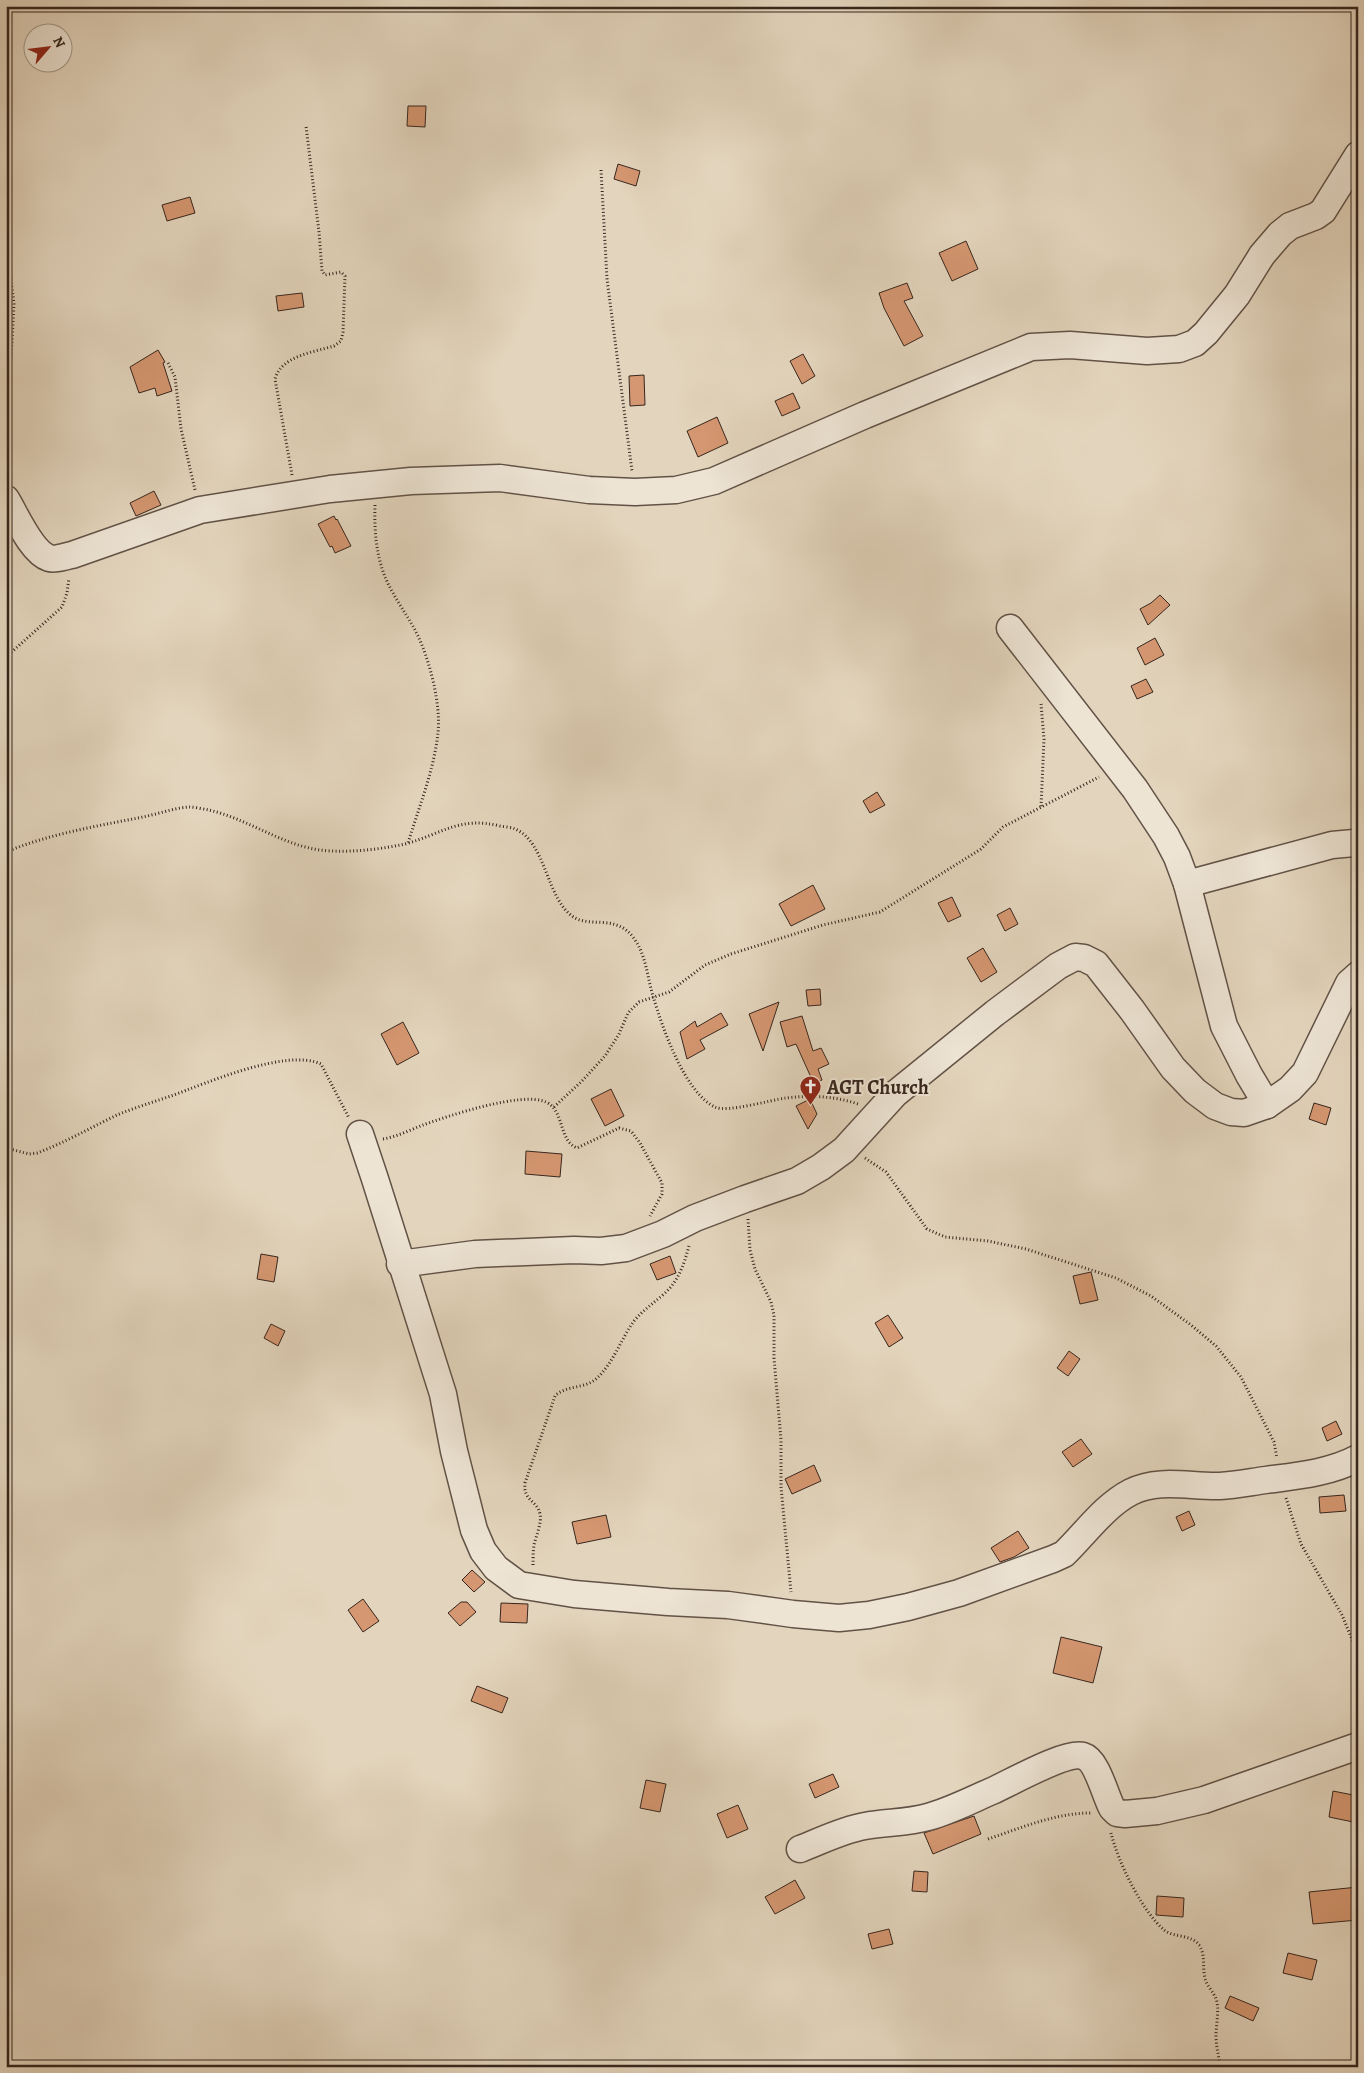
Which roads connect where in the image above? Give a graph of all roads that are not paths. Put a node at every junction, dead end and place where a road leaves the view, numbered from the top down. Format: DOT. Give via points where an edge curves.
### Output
graph roads {
  1 [pos="1358,155"];
  2 [pos="6,499"];
  3 [pos="1010,628"];
  4 [pos="1358,844"];
  5 [pos="1187,884"];
  6 [pos="1358,975"];
  7 [pos="1267,1105"];
  8 [pos="360,1134"];
  9 [pos="400,1264"];
  10 [pos="1358,1458"];
  11 [pos="1358,1746"];
  12 [pos="800,1849"];
  1 -- 2 [label="street" via="1324,211 1280,234 1237,294 1195,343 1147,351 1070,345 1031,347 714,481 676,490 635,492 589,490 500,478 375,484 200,510 72,555 51,559 30,540"];
  3 -- 5 [label="street" via="1166,836 1178,857"];
  4 -- 5 [label="street" via="1332,845"];
  5 -- 7 [label="street" via="1224,1026"];
  6 -- 7 [label="street" via="1349,982 1305,1073 1290,1089"];
  7 -- 9 [label="street" via="1244,1113 1232,1112 1215,1106 1195,1091 1173,1068 1096,964 1075,957 995,1013 908,1083 878,1110 844,1150 797,1181 616,1250 475,1254"];
  8 -- 9 [label="street"];
  9 -- 10 [label="street" via="443,1394 474,1530 483,1552 496,1568 519,1585 532,1588 618,1599 728,1605 839,1618 869,1615 908,1607 1001,1579 1064,1554 1116,1502 1149,1485 1223,1486 1332,1468"];
  11 -- 12 [label="street" via="1204,1800 1157,1811 1125,1814 1113,1813 1092,1762 1085,1756 1075,1755 930,1817 905,1823 863,1826"];
}
